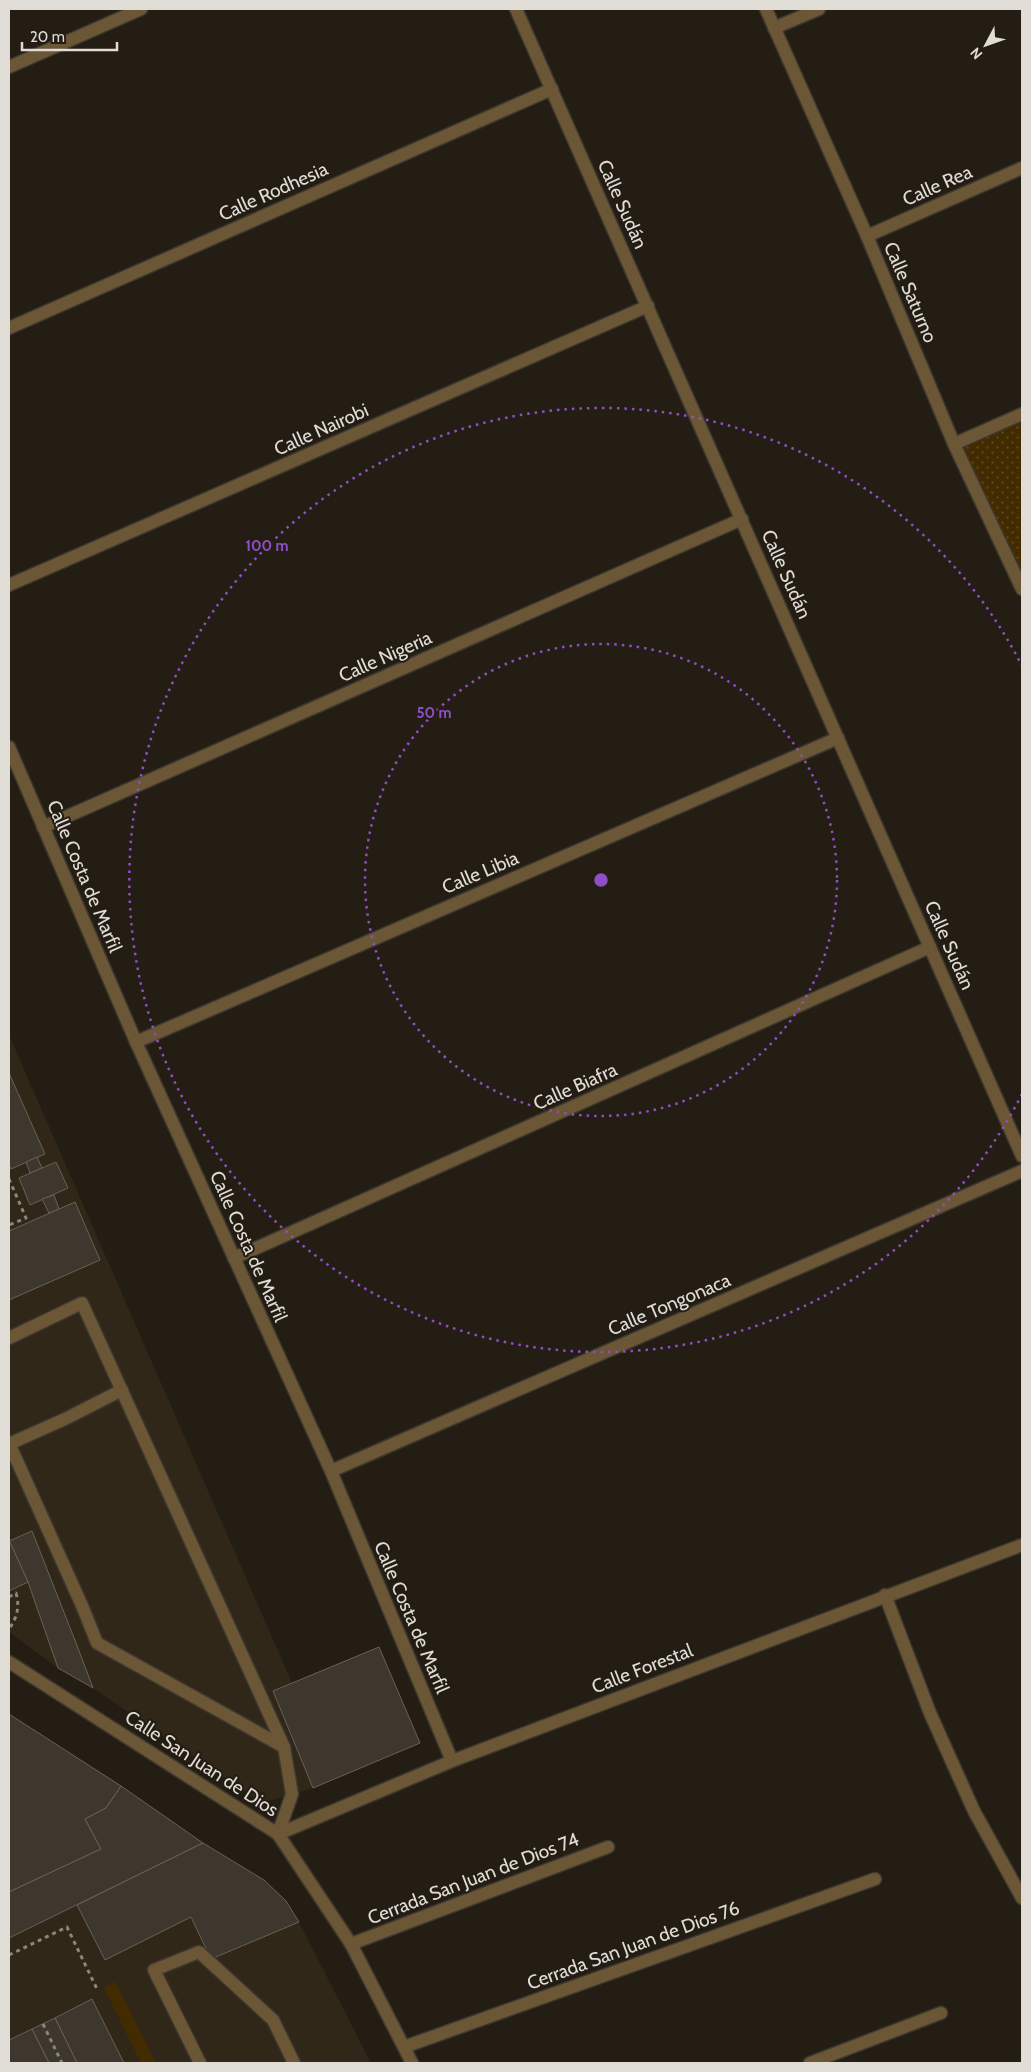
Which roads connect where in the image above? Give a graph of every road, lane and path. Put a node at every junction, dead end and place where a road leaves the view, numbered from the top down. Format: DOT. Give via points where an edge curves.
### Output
graph roads {
  1 [pos="141,9"];
  2 [pos="516,9"];
  3 [pos="766,9"];
  4 [pos="819,9"];
  5 [pos="774,28"];
  6 [pos="9,67"];
  7 [pos="552,89"];
  8 [pos="1022,168"];
  9 [pos="868,236"];
  10 [pos="648,306"];
  11 [pos="9,328"];
  12 [pos="1022,414"];
  13 [pos="954,444"];
  14 [pos="742,519"];
  15 [pos="9,586"];
  16 [pos="1022,588"];
  17 [pos="838,738"];
  18 [pos="9,747"];
  19 [pos="43,826"];
  20 [pos="930,947"];
  21 [pos="136,1042"];
  22 [pos="1022,1156"];
  23 [pos="1022,1172"];
  24 [pos="9,1179"];
  25 [pos="9,1226"];
  26 [pos="234,1258"];
  27 [pos="9,1338"];
  28 [pos="122,1390"];
  29 [pos="9,1443"];
  30 [pos="331,1471"];
  31 [pos="1022,1545"];
  32 [pos="885,1595"];
  33 [pos="9,1597"];
  34 [pos="9,1629"];
  35 [pos="9,1662"];
  36 [pos="284,1747"];
  37 [pos="452,1761"];
  38 [pos="278,1834"];
  39 [pos="608,1847"];
  40 [pos="875,1879"];
  41 [pos="1022,1898"];
  42 [pos="351,1944"];
  43 [pos="9,1955"];
  44 [pos="97,1989"];
  45 [pos="941,2013"];
  46 [pos="43,2024"];
  47 [pos="404,2047"];
  48 [pos="62,2063"];
  49 [pos="200,2063"];
  50 [pos="294,2063"];
  51 [pos="412,2063"];
  52 [pos="810,2063"];
  1 -- 6 [label="street"];
  2 -- 7 [label="street, Calle Sudán"];
  3 -- 5 [label="street, Calle Saturno"];
  4 -- 5 [label="street"];
  5 -- 9 [label="street, Calle Saturno"];
  7 -- 10 [label="street, Calle Sudán"];
  7 -- 11 [label="street, Calle Rodhesia"];
  8 -- 9 [label="street, Calle Rea"];
  9 -- 13 [label="street, Calle Saturno"];
  10 -- 14 [label="street, Calle Sudán"];
  10 -- 15 [label="street, Calle Nairobi"];
  12 -- 13 [label="street"];
  13 -- 16 [label="street, Calle Saturno"];
  14 -- 17 [label="street, Calle Sudán"];
  14 -- 19 [label="street, Calle Nigeria"];
  17 -- 20 [label="street, Calle Sudán"];
  17 -- 21 [label="street, Calle Libia"];
  18 -- 19 [label="street, Calle Costa de Marfil"];
  19 -- 21 [label="street, Calle Costa de Marfil"];
  20 -- 22 [label="street, Calle Sudán"];
  20 -- 26 [label="street, Calle Biafra"];
  21 -- 26 [label="street, Calle Costa de Marfil"];
  23 -- 30 [label="street, Calle Tongonaca"];
  24 -- 25 [label="path" via="26,1218"];
  26 -- 30 [label="street, Calle Costa de Marfil"];
  27 -- 28 [label="street" via="82,1303"];
  28 -- 29 [label="street"];
  28 -- 36 [label="street"];
  29 -- 36 [label="street" via="97,1642"];
  30 -- 37 [label="street, Calle Costa de Marfil"];
  31 -- 32 [label="street, Calle Forestal"];
  32 -- 37 [label="street, Calle Forestal"];
  32 -- 41 [label="street" via="930,1713 974,1811"];
  33 -- 34 [label="path" via="16,1593 19,1604 17,1617"];
  35 -- 38 [label="street, Calle San Juan de Dios"];
  36 -- 38 [label="street" via="292,1794"];
  37 -- 38 [label="street, Calle Forestal"];
  38 -- 42 [label="street, Calle San Juan de Dios"];
  39 -- 42 [label="street, Cerrada San Juan de Dios 74"];
  40 -- 47 [label="street, Cerrada San Juan de Dios 76"];
  42 -- 47 [label="street, Calle San Juan de Dios"];
  43 -- 44 [label="path" via="67,1927"];
  45 -- 52 [label="street"];
  46 -- 48 [label="path"];
  47 -- 51 [label="street, Calle San Juan de Dios"];
  49 -- 50 [label="street" via="154,1970 199,1952 273,2020"];
}
